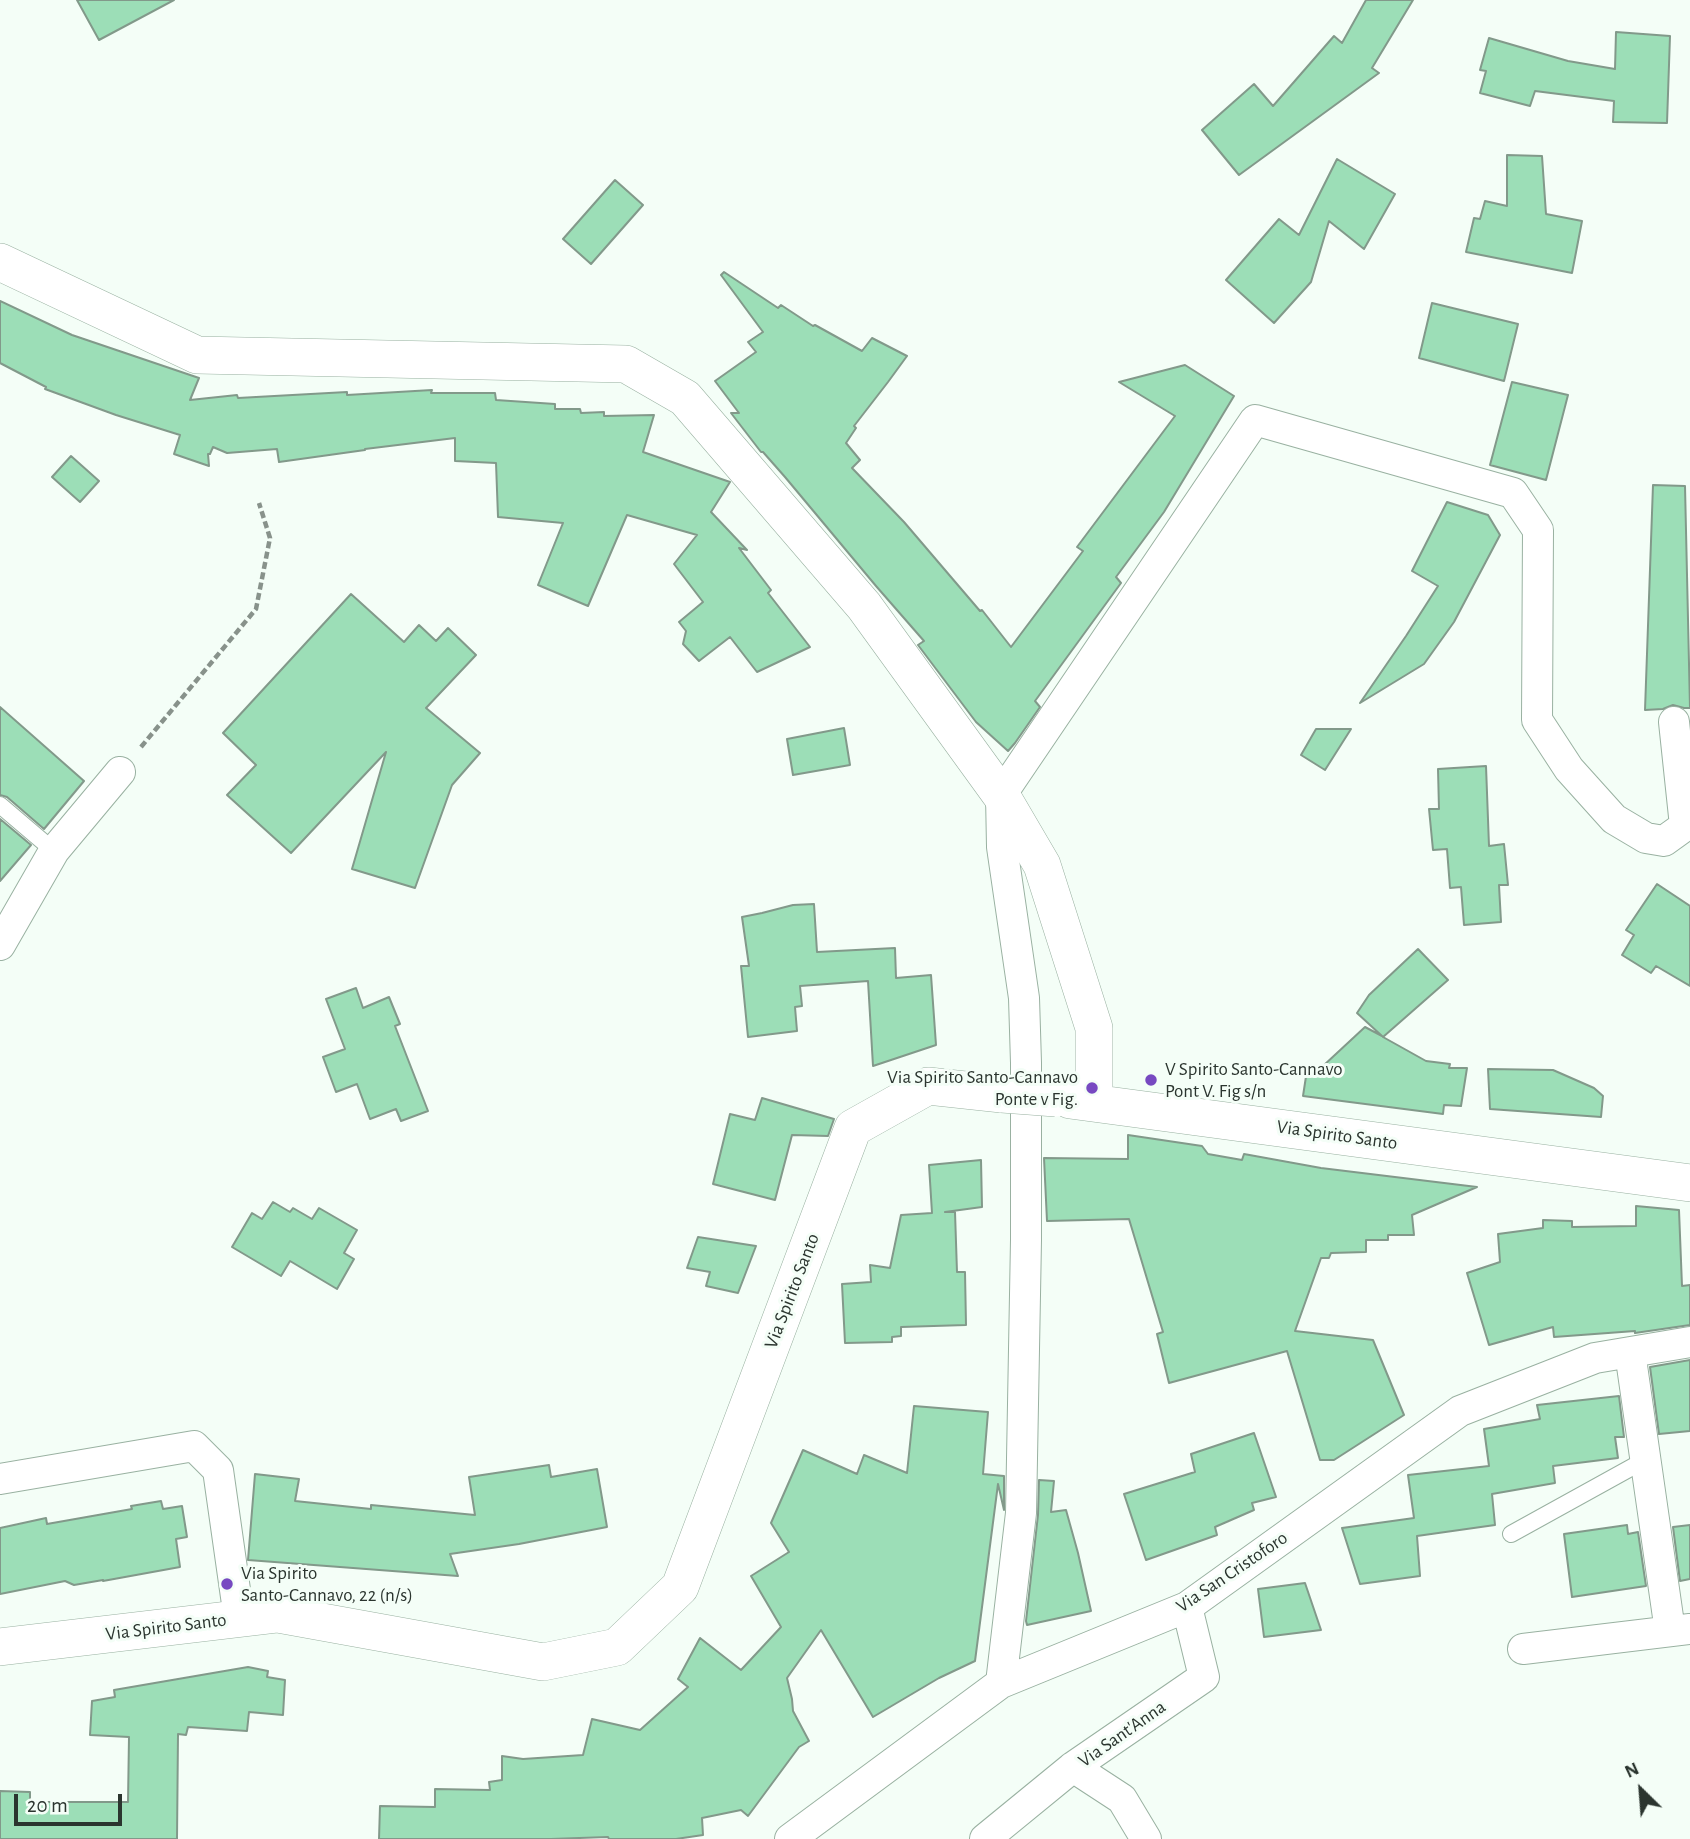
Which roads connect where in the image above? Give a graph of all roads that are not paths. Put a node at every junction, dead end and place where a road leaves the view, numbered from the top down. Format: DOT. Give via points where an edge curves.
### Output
graph roads {
  1 [pos="0,261"];
  2 [pos="1674,722"];
  3 [pos="120,772"];
  4 [pos="1001,795"];
  5 [pos="0,804"];
  6 [pos="54,851"];
  7 [pos="0,945"];
  8 [pos="1094,1102"];
  9 [pos="1690,1183"];
  10 [pos="1690,1342"];
  11 [pos="1630,1352"];
  12 [pos="1645,1461"];
  13 [pos="0,1479"];
  14 [pos="1511,1534"];
  15 [pos="1187,1606"];
  16 [pos="239,1618"];
  17 [pos="1680,1630"];
  18 [pos="0,1647"];
  19 [pos="1523,1649"];
  20 [pos="1001,1683"];
  21 [pos="1073,1767"];
  22 [pos="790,1839"];
  23 [pos="985,1839"];
  24 [pos="1146,1839"];
  1 -- 4 [label="street" via="197,355 626,364 685,398 864,606"];
  2 -- 4 [label="street" via="1685,826 1664,841 1646,838 1614,819 1569,769 1537,720 1538,530 1513,493 1255,420"];
  3 -- 6 [label="street"];
  4 -- 8 [label="street" via="1042,865 1094,1028"];
  4 -- 20 [label="street" via="1002,847 1024,998 1026,1240 1021,1513"];
  5 -- 6 [label="lane"];
  6 -- 7 [label="street"];
  8 -- 9 [label="street, Via Spirito Santo"];
  8 -- 16 [label="street, Via Spirito Santo, bridge" via="928,1086 853,1128 680,1587 617,1647 543,1662 278,1614"];
  10 -- 11 [label="street, Via San Cristoforo"];
  11 -- 12 [label="street"];
  11 -- 15 [label="street, Via San Cristoforo" via="1595,1359 1460,1411"];
  12 -- 14 [label="lane"];
  12 -- 17 [label="street"];
  13 -- 16 [label="street" via="194,1446 218,1470"];
  15 -- 20 [label="street, Via San Cristoforo"];
  15 -- 21 [label="street, Via Sant'Anna" via="1204,1677"];
  16 -- 18 [label="street, Via Spirito Santo"];
  17 -- 19 [label="street"];
  20 -- 22 [label="street, Via San Cristoforo"];
  21 -- 23 [label="street, Via Sant'Anna"];
  21 -- 24 [label="street" via="1122,1799"];
}
